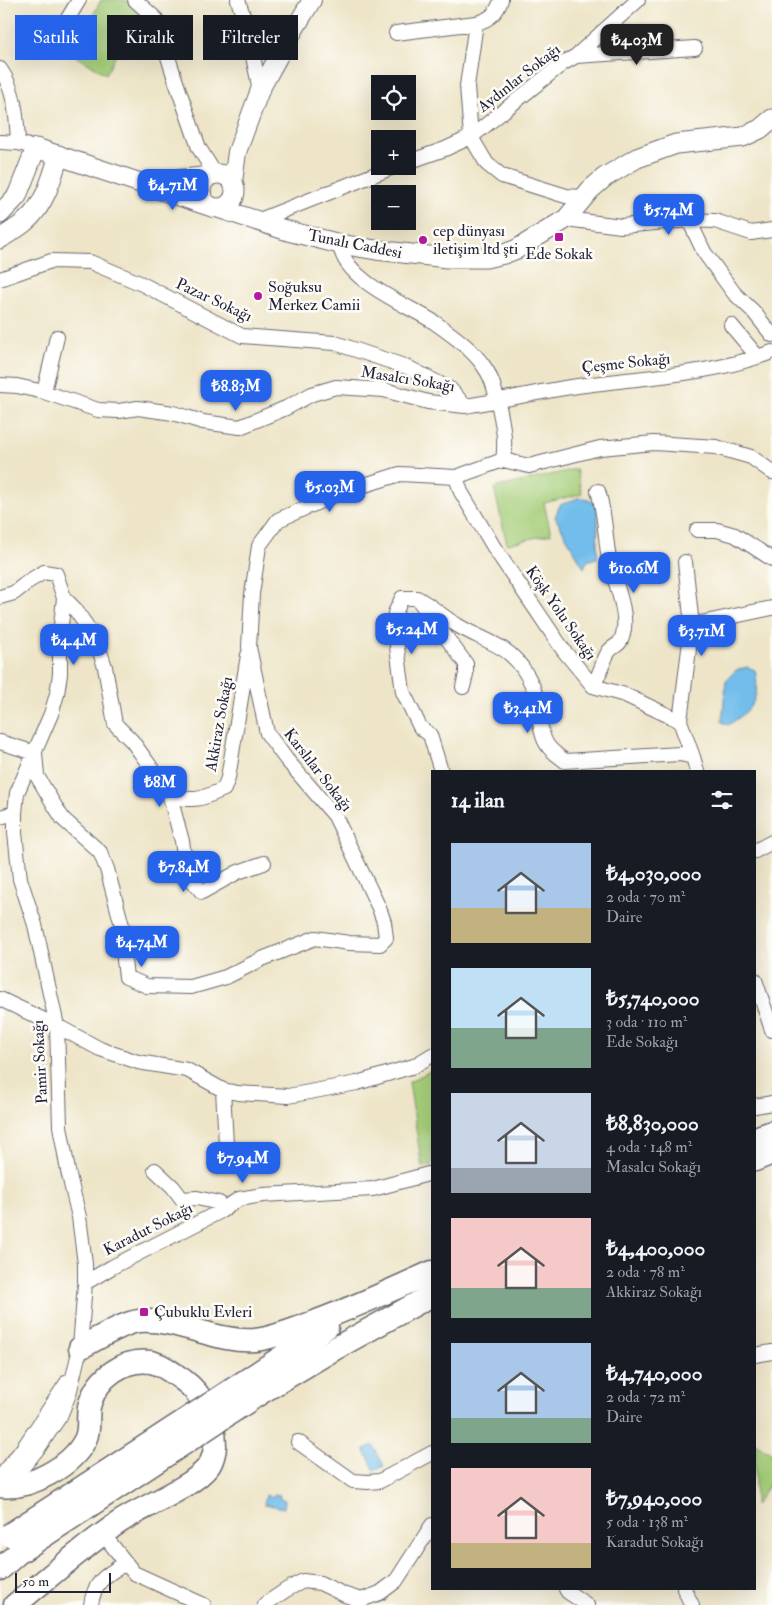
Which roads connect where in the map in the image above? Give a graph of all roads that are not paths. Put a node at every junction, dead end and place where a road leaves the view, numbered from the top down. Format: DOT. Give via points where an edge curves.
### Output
graph roads {
  1 [pos="79,0"];
  2 [pos="136,0"];
  3 [pos="238,0"];
  4 [pos="312,0"];
  5 [pos="501,0"];
  6 [pos="634,1"];
  7 [pos="70,15"];
  8 [pos="476,23"];
  9 [pos="396,33"];
  10 [pos="695,48"];
  11 [pos="576,56"];
  12 [pos="0,69"];
  13 [pos="260,90"];
  14 [pos="772,119"];
  15 [pos="471,137"];
  16 [pos="0,142"];
  17 [pos="18,143"];
  18 [pos="36,148"];
  19 [pos="59,155"];
  20 [pos="416,159"];
  21 [pos="373,175"];
  22 [pos="223,180"];
  23 [pos="144,183"];
  24 [pos="583,197"];
  25 [pos="215,207"];
  26 [pos="0,214"];
  27 [pos="566,219"];
  28 [pos="690,220"];
  29 [pos="257,221"];
  30 [pos="772,230"];
  31 [pos="0,239"];
  32 [pos="340,244"];
  33 [pos="0,279"];
  34 [pos="731,325"];
  35 [pos="772,335"];
  36 [pos="57,337"];
  37 [pos="772,352"];
  38 [pos="758,356"];
  39 [pos="0,385"];
  40 [pos="44,392"];
  41 [pos="498,402"];
  42 [pos="465,406"];
  43 [pos="503,460"];
  44 [pos="772,472"];
  45 [pos="456,477"];
  46 [pos="598,491"];
  47 [pos="697,530"];
  48 [pos="772,559"];
  49 [pos="685,562"];
  50 [pos="0,597"];
  51 [pos="64,598"];
  52 [pos="417,598"];
  53 [pos="772,608"];
  54 [pos="692,625"];
  55 [pos="250,647"];
  56 [pos="592,686"];
  57 [pos="463,687"];
  58 [pos="680,721"];
  59 [pos="0,742"];
  60 [pos="35,753"];
  61 [pos="693,757"];
  62 [pos="441,770"];
  63 [pos="697,770"];
  64 [pos="170,797"];
  65 [pos="15,813"];
  66 [pos="0,817"];
  67 [pos="772,842"];
  68 [pos="756,850"];
  69 [pos="264,863"];
  70 [pos="756,983"];
  71 [pos="0,999"];
  72 [pos="57,1026"];
  73 [pos="772,1030"];
  74 [pos="431,1056"];
  75 [pos="224,1090"];
  76 [pos="772,1103"];
  77 [pos="756,1106"];
  78 [pos="772,1132"];
  79 [pos="756,1138"];
  80 [pos="772,1153"];
  81 [pos="756,1160"];
  82 [pos="227,1162"];
  83 [pos="155,1170"];
  84 [pos="431,1173"];
  85 [pos="221,1212"];
  86 [pos="431,1272"];
  87 [pos="85,1283"];
  88 [pos="386,1292"];
  89 [pos="431,1295"];
  90 [pos="80,1348"];
  91 [pos="772,1352"];
  92 [pos="756,1355"];
  93 [pos="258,1384"];
  94 [pos="298,1442"];
  95 [pos="431,1454"];
  96 [pos="2,1487"];
  97 [pos="431,1527"];
  98 [pos="104,1534"];
  99 [pos="9,1543"];
  100 [pos="126,1563"];
  101 [pos="0,1568"];
  102 [pos="567,1590"];
  103 [pos="684,1590"];
  104 [pos="15,1605"];
  105 [pos="91,1605"];
  106 [pos="204,1605"];
  107 [pos="264,1605"];
  108 [pos="586,1605"];
  109 [pos="692,1605"];
  1 -- 7 [label="street"];
  2 -- 22 [label="street" via="156,19 199,148"];
  3 -- 13 [label="street"];
  4 -- 13 [label="street"];
  5 -- 8 [label="street" via="493,15"];
  6 -- 11 [label="street, Aydınlar Sokağı"];
  8 -- 9 [label="street"];
  8 -- 15 [label="street" via="467,86"];
  10 -- 11 [label="street"];
  11 -- 15 [label="street, Aydınlar Sokağı"];
  12 -- 17 [label="street" via="13,100"];
  13 -- 22 [label="street"];
  14 -- 24 [label="main road, Tunalı Caddesi" via="743,137 676,144 637,158 606,177"];
  15 -- 20 [label="street, Aydınlar Sokağı"];
  15 -- 24 [label="street" via="487,164 502,176 566,196"];
  16 -- 17 [label="street"];
  17 -- 18 [label="street"];
  18 -- 19 [label="main road, Tunalı Caddesi"];
  18 -- 26 [label="main road" via="17,196"];
  19 -- 23 [label="main road, Tunalı Caddesi"];
  19 -- 31 [label="main road" via="40,204 27,221"];
  21 -- 29 [label="street"];
  22 -- 23 [label="main road"];
  22 -- 25 [label="main road" via="234,197 228,205"];
  22 -- 25 [label="main road" via="202,184 202,195 208,204"];
  22 -- 29 [label="main road"];
  23 -- 25 [label="main road, Tunalı Caddesi"];
  24 -- 27 [label="main road, Tunalı Caddesi"];
  25 -- 29 [label="main road, Tunalı Caddesi"];
  27 -- 28 [label="street" via="622,226"];
  27 -- 32 [label="main road, Tunalı Caddesi" via="517,249 486,258 447,258"];
  28 -- 30 [label="street" via="715,221 751,232"];
  28 -- 35 [label="street" via="704,252 734,293"];
  29 -- 32 [label="main road, Tunalı Caddesi"];
  32 -- 41 [label="street" via="345,261 368,283 433,322 476,357 491,379"];
  33 -- 42 [label="street, Pazar Sokağı" via="52,261 90,262 142,284 242,336 335,342 407,368 450,389"];
  34 -- 38 [label="street"];
  36 -- 40 [label="street"];
  37 -- 38 [label="street, Çeşme Sokağı"];
  38 -- 41 [label="street, Çeşme Sokağı" via="724,367 681,375 550,390"];
  39 -- 40 [label="street, Masalcı Sokağı"];
  40 -- 42 [label="street, Masalcı Sokağı" via="98,410 138,408 240,427 312,394 336,387 384,390 428,402"];
  41 -- 42 [label="street"];
  41 -- 43 [label="street" via="505,442"];
  43 -- 44 [label="street" via="529,466 600,448 654,443 716,447 752,457"];
  43 -- 45 [label="street, Karslılar Sokağı"];
  45 -- 55 [label="street, Karslılar Sokağı" via="400,474 339,493 278,520 258,546"];
  45 -- 56 [label="street, Köşk Yolu Sokağı" via="461,492 495,549 564,651"];
  46 -- 56 [label="street" via="609,559 622,607 624,633 620,644 610,651"];
  47 -- 48 [label="street" via="717,530 735,535"];
  49 -- 54 [label="street"];
  50 -- 51 [label="street" via="14,593 44,572 56,574"];
  51 -- 60 [label="street, Pamir Sokağı" via="57,694"];
  51 -- 64 [label="street" via="96,640 105,667 115,724 132,741"];
  52 -- 57 [label="street" via="466,664"];
  52 -- 61 [label="street" via="453,622 508,651 534,689 546,745 565,761 680,754"];
  52 -- 62 [label="street" via="402,598 395,613 403,692 420,727 430,736"];
  53 -- 54 [label="street"];
  54 -- 58 [label="street"];
  55 -- 60 [label="street, Karslılar Sokağı" via="267,733 335,816 384,922 386,938 380,944 315,938 226,977 191,987 147,986 126,977 124,933 107,868 100,852 63,819 37,776"];
  55 -- 64 [label="street, Akkiraz Sokağı" via="224,790 192,801"];
  56 -- 58 [label="street, Köşk Yolu Sokağı" via="626,695"];
  58 -- 61 [label="street"];
  59 -- 60 [label="street"];
  60 -- 65 [label="street, Pamir Sokağı" via="17,793"];
  61 -- 63 [label="street"];
  64 -- 69 [label="street" via="188,875 202,892 238,872"];
  65 -- 66 [label="street"];
  65 -- 72 [label="street, Pamir Sokağı" via="20,879 36,925"];
  67 -- 68 [label="street"];
  70 -- 73 [label="street"];
  71 -- 72 [label="street"];
  72 -- 75 [label="street" via="100,1048 138,1062 187,1070"];
  72 -- 87 [label="street, Pamir Sokağı" via="60,1126 79,1217"];
  74 -- 75 [label="street" via="414,1066 357,1083 288,1096"];
  75 -- 82 [label="street"];
  76 -- 77 [label="street"];
  78 -- 79 [label="highway"];
  80 -- 81 [label="highway"];
  83 -- 85 [label="street" via="182,1199 198,1198 219,1203"];
  84 -- 85 [label="street, Karadut Sokağı" via="373,1189 239,1199"];
  85 -- 87 [label="street, Karadut Sokağı"];
  86 -- 88 [label="highway"];
  87 -- 90 [label="street, Pamir Sokağı"];
  88 -- 90 [label="highway" via="315,1322 255,1340 230,1338 169,1323 138,1321"];
  88 -- 93 [label="highway" via="319,1332"];
  89 -- 93 [label="highway" via="336,1348"];
  90 -- 96 [label="street, Pamir Sokağı" via="60,1416 39,1447"];
  91 -- 92 [label="street"];
  93 -- 99 [label="highway, bridge"];
  94 -- 95 [label="street" via="354,1481 380,1481"];
  96 -- 98 [label="highway" via="21,1485 49,1474 79,1451 87,1437 89,1404 99,1383 114,1371 129,1364 151,1362 169,1370 191,1386 203,1400 215,1439 215,1451 208,1466 192,1480"];
  97 -- 107 [label="street" via="396,1580 380,1593 361,1600 320,1583 303,1581"];
  98 -- 100 [label="street"];
  98 -- 104 [label="highway"];
  99 -- 101 [label="highway"];
  100 -- 105 [label="street" via="107,1574 94,1590"];
  100 -- 106 [label="street" via="134,1573"];
  102 -- 108 [label="street"];
  103 -- 109 [label="street"];
}
